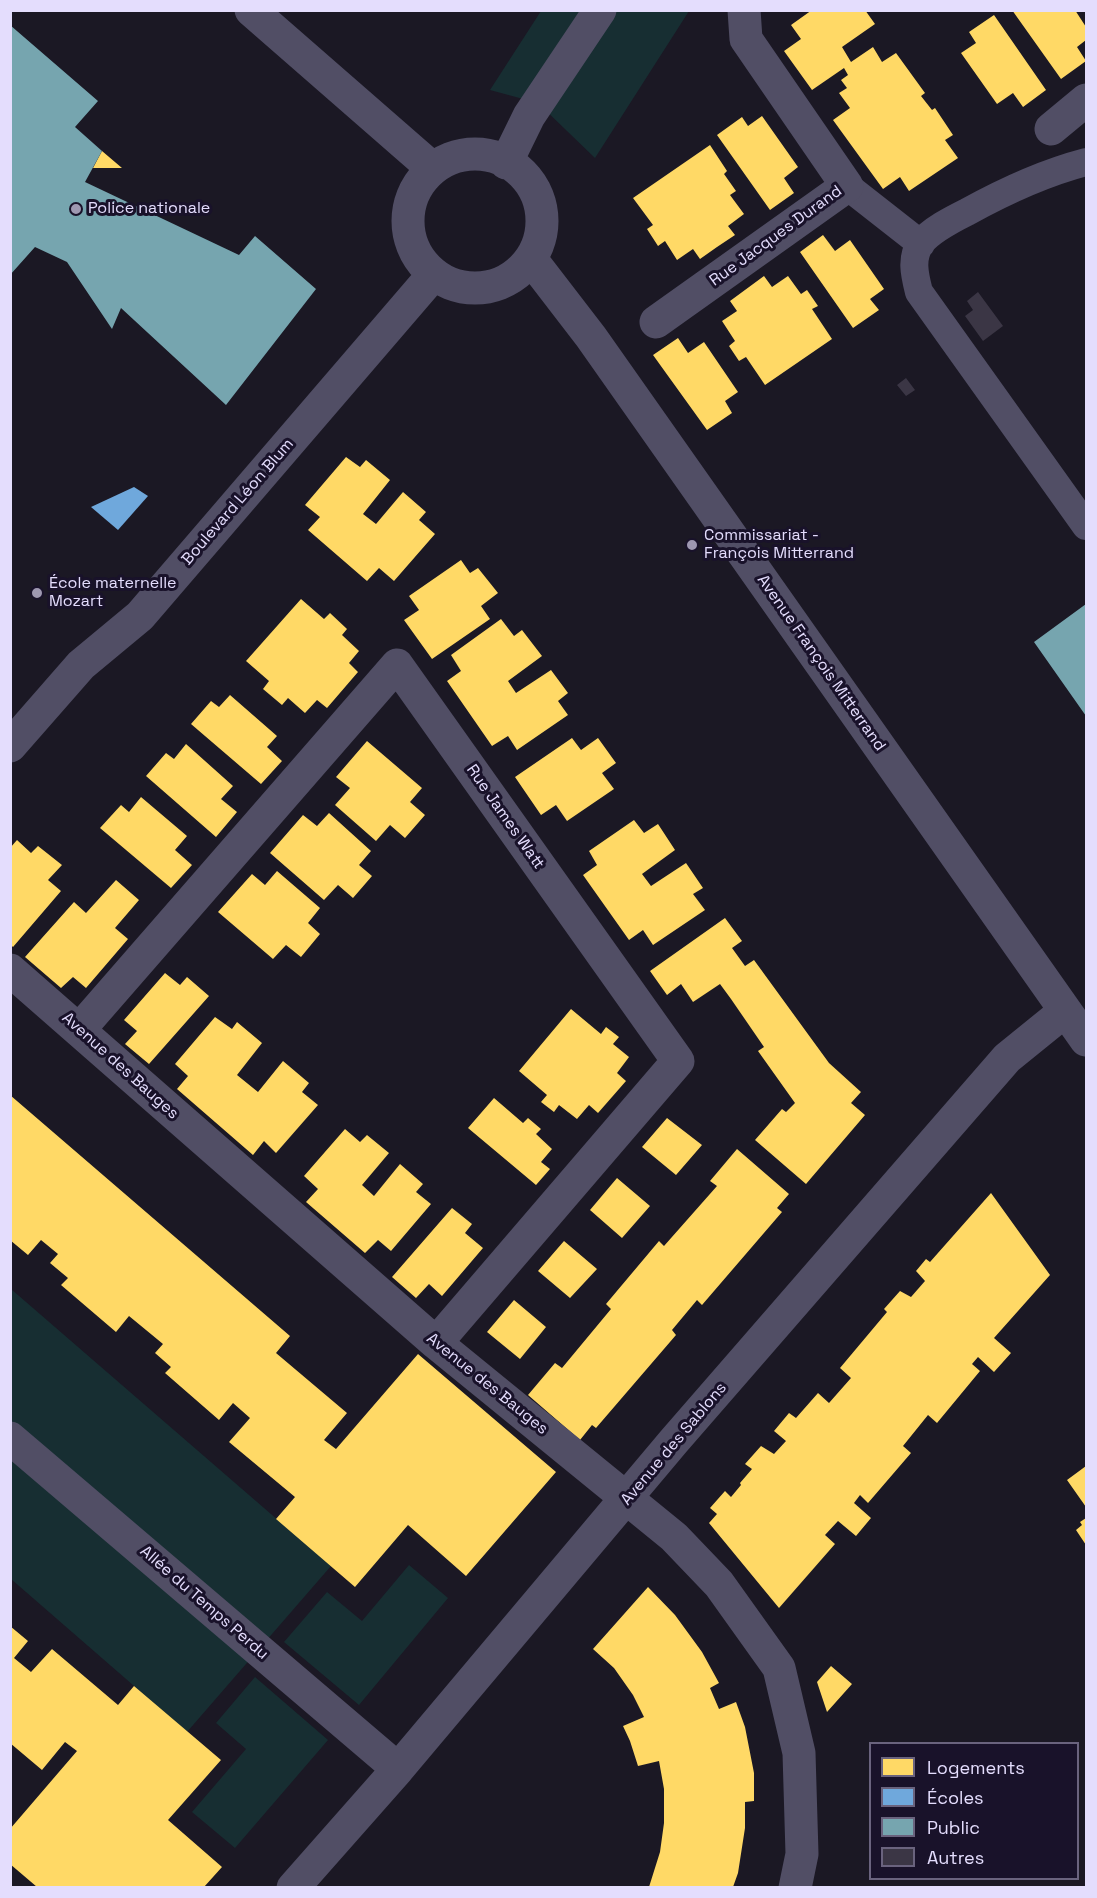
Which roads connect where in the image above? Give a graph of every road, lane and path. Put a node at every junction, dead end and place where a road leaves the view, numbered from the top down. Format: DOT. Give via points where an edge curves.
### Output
graph roads {
  1 [pos="251,10"];
  2 [pos="600,10"];
  3 [pos="744,10"];
  4 [pos="1086,100"];
  5 [pos="1051,129"];
  6 [pos="1086,162"];
  7 [pos="507,163"];
  8 [pos="432,168"];
  9 [pos="847,186"];
  10 [pos="921,244"];
  11 [pos="531,259"];
  12 [pos="434,275"];
  13 [pos="656,322"];
  14 [pos="1086,526"];
  15 [pos="10,746"];
  16 [pos="10,970"];
  17 [pos="1078,1024"];
  18 [pos="80,1030"];
  19 [pos="436,1343"];
  20 [pos="10,1438"];
  21 [pos="627,1499"];
  22 [pos="398,1768"];
  23 [pos="293,1887"];
  24 [pos="795,1887"];
  1 -- 8 [label="street"];
  2 -- 7 [label="street" via="529,116"];
  3 -- 9 [label="street, Rue Jacques Durand" via="746,39"];
  4 -- 5 [label="street"];
  6 -- 10 [label="lane" via="1010,188 945,223"];
  7 -- 8 [label="street" via="472,154 451,158"];
  7 -- 11 [label="street" via="528,180 538,198 540,239"];
  8 -- 12 [label="street" via="410,202 407,222 410,242 419,260"];
  9 -- 10 [label="lane"];
  9 -- 13 [label="street, Rue Jacques Durand"];
  10 -- 14 [label="lane" via="913,264 919,292"];
  11 -- 12 [label="street" via="496,286 475,289 453,285"];
  11 -- 17 [label="street, Avenue François Mitterrand" via="591,337"];
  12 -- 15 [label="street, Boulevard Léon Blum" via="140,616 81,665"];
  16 -- 18 [label="street, Avenue des Bauges"];
  17 -- 21 [label="street, Avenue des Sablons" via="1007,1058"];
  18 -- 19 [label="street, Avenue des Bauges"];
  18 -- 19 [label="street, Rue James Watt" via="397,665 678,1061"];
  19 -- 21 [label="street, Avenue des Bauges"];
  20 -- 22 [label="street, Allée du Temps Perdu"];
  21 -- 22 [label="street, Avenue des Sablons"];
  21 -- 24 [label="street, Avenue des Bauges" via="674,1537 719,1584 779,1668 799,1753 802,1854"];
  22 -- 23 [label="street, Avenue des Sablons"];
}
